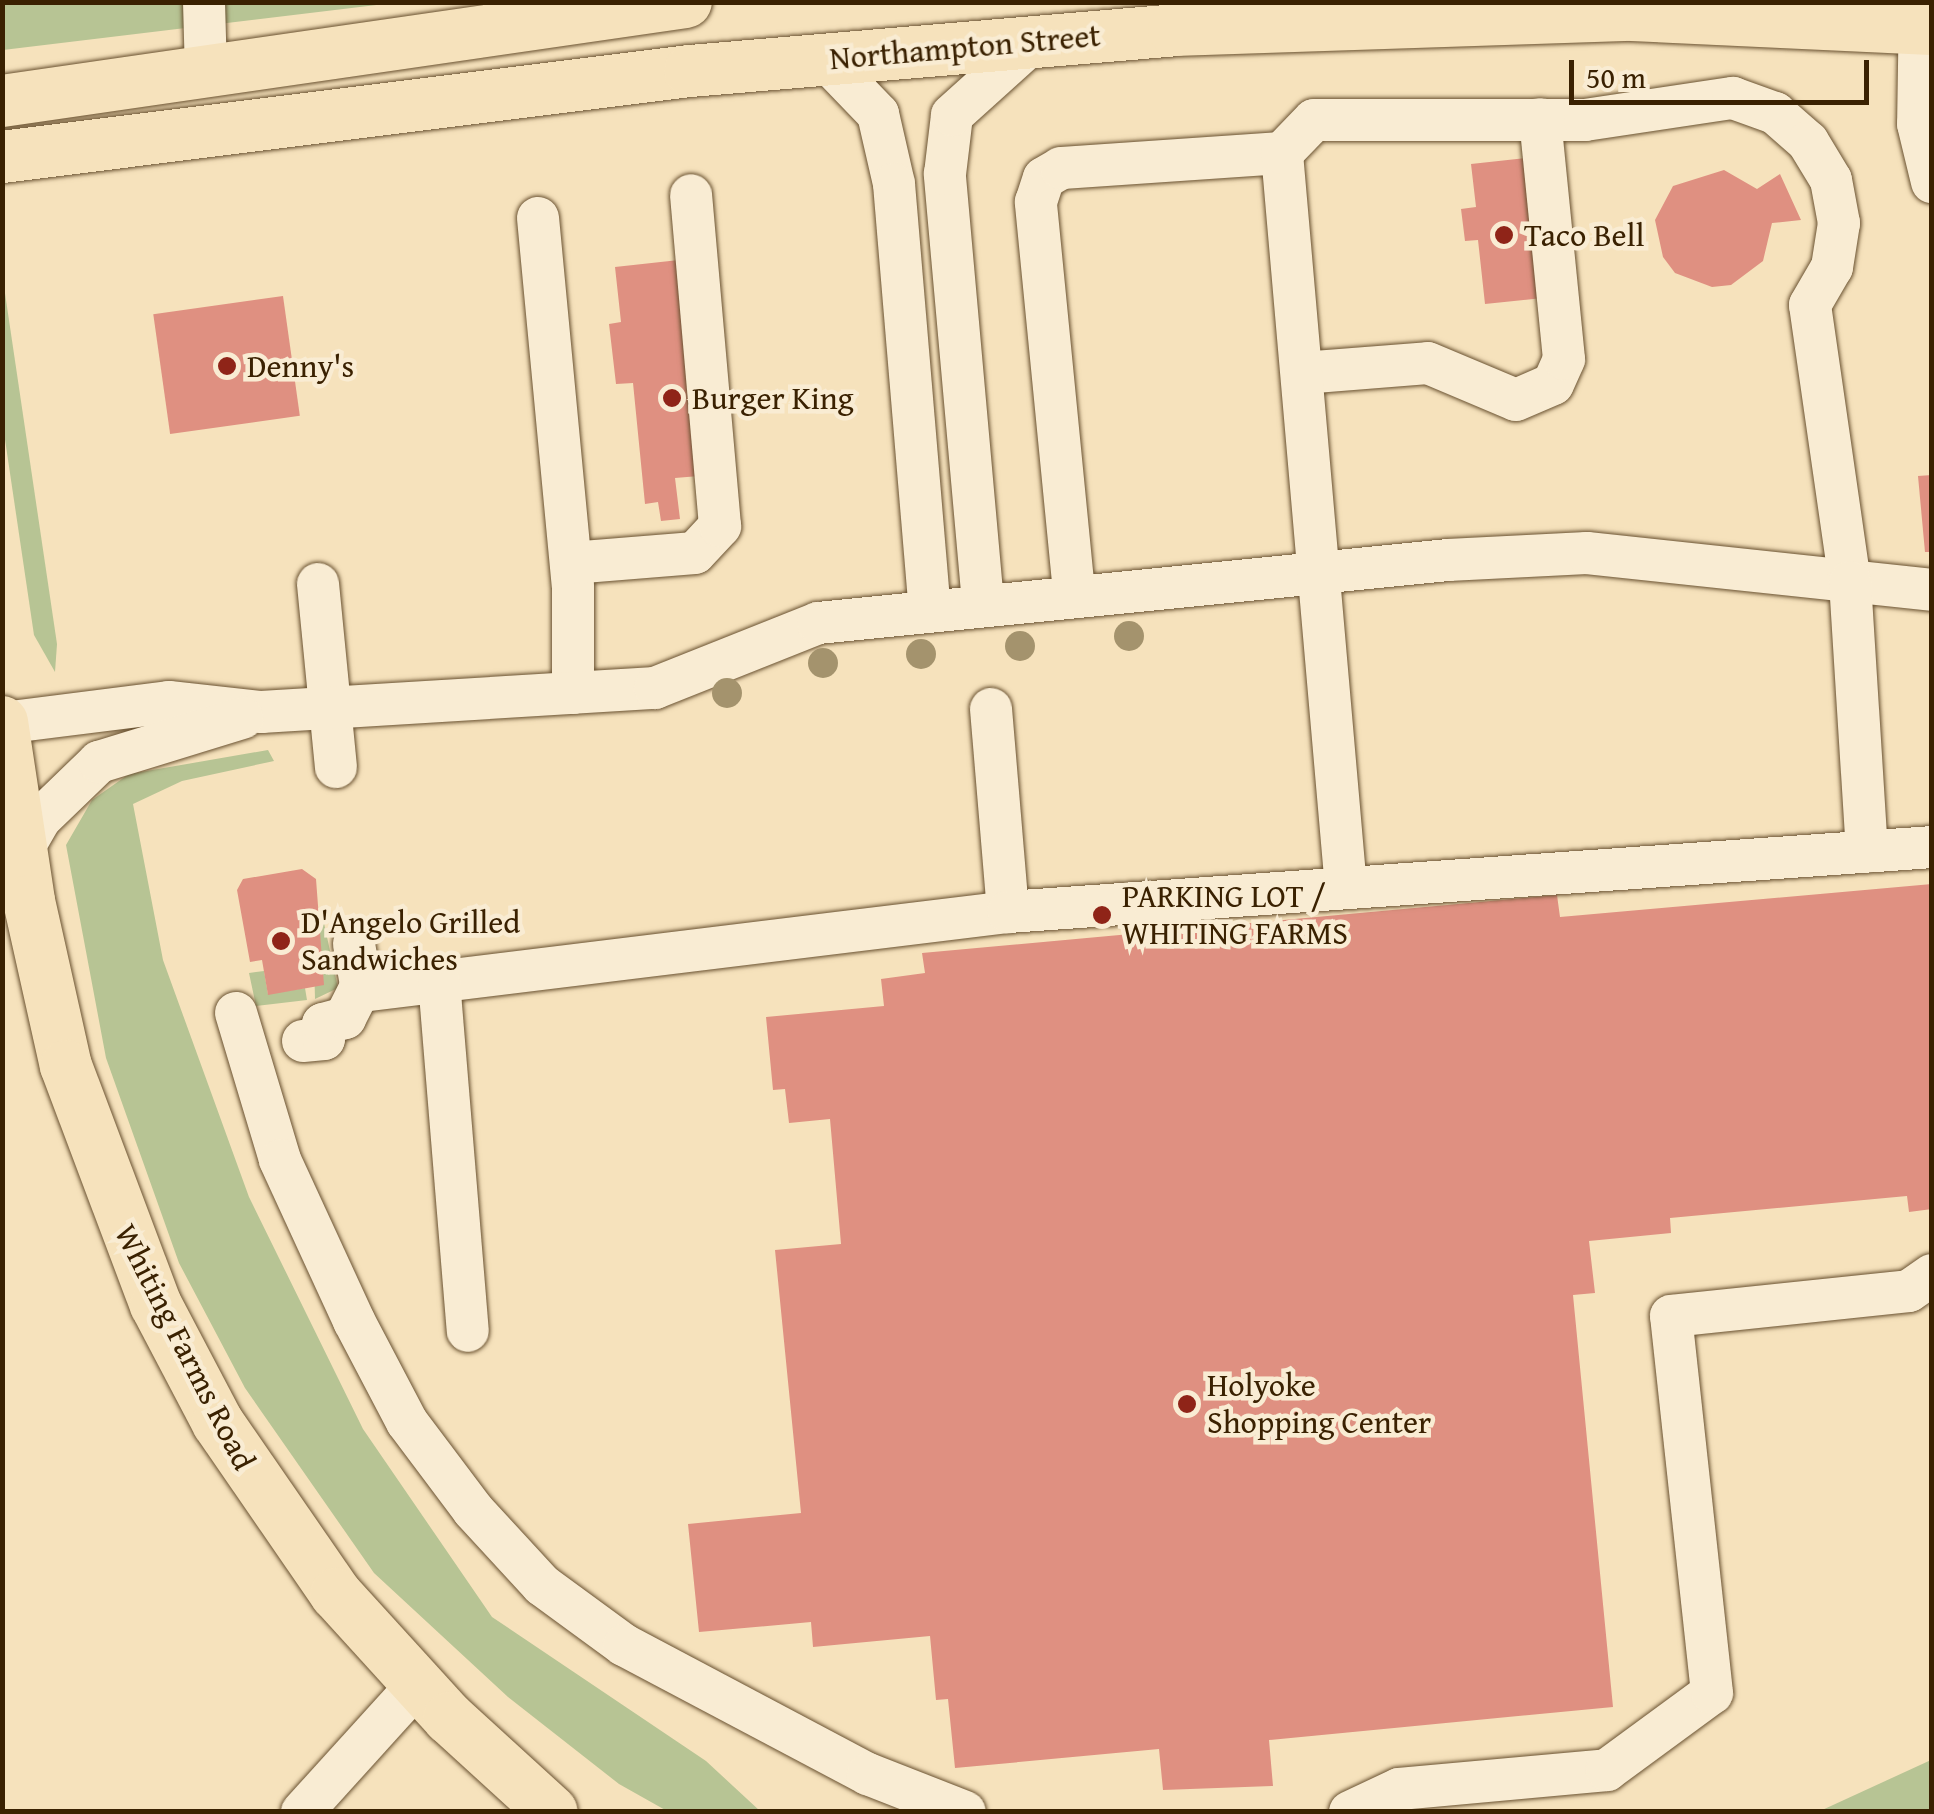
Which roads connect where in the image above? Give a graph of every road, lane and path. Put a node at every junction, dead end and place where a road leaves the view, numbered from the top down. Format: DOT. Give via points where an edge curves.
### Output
graph roads {
  1 [pos="204,2"];
  2 [pos="686,2"];
  3 [pos="1924,20"];
  4 [pos="1032,22"];
  5 [pos="824,58"];
  6 [pos="206,73"];
  7 [pos="2,101"];
  8 [pos="428,102"];
  9 [pos="1540,119"];
  10 [pos="1282,153"];
  11 [pos="2,157"];
  12 [pos="1932,182"];
  13 [pos="691,195"];
  14 [pos="538,218"];
  15 [pos="1302,373"];
  16 [pos="571,563"];
  17 [pos="1319,572"];
  18 [pos="1850,582"];
  19 [pos="318,584"];
  20 [pos="1932,590"];
  21 [pos="1074,592"];
  22 [pos="983,603"];
  23 [pos="930,610"];
  24 [pos="573,692"];
  25 [pos="330,708"];
  26 [pos="991,710"];
  27 [pos="262,712"];
  28 [pos="3,722"];
  29 [pos="336,767"];
  30 [pos="1932,846"];
  31 [pos="1867,851"];
  32 [pos="21,852"];
  33 [pos="1346,888"];
  34 [pos="1008,912"];
  35 [pos="354,944"];
  36 [pos="439,981"];
  37 [pos="360,990"];
  38 [pos="236,1014"];
  39 [pos="303,1041"];
  40 [pos="1932,1275"];
  41 [pos="468,1331"];
  42 [pos="416,1685"];
  43 [pos="302,1812"];
  44 [pos="552,1812"];
  45 [pos="965,1812"];
  46 [pos="1350,1812"];
  1 -- 6 [label="lane"];
  2 -- 6 [label="main road"];
  3 -- 4 [label="main road, Northampton Street"];
  3 -- 12 [label="lane" via="1918,124"];
  4 -- 5 [label="main road, Northampton Street"];
  4 -- 8 [label="main road" via="1009,17 576,58"];
  4 -- 22 [label="lane" via="952,115 945,174"];
  5 -- 8 [label="main road, Northampton Street"];
  5 -- 23 [label="lane" via="878,114 894,184"];
  6 -- 7 [label="main road"];
  8 -- 11 [label="main road, Northampton Street"];
  9 -- 10 [label="lane" via="1314,120"];
  9 -- 15 [label="lane" via="1562,372 1543,394 1516,400 1436,365 1414,381"];
  9 -- 18 [label="lane" via="1632,116 1689,99 1733,98 1775,113 1808,142 1831,180 1839,223 1832,267 1810,305"];
  10 -- 15 [label="lane"];
  10 -- 21 [label="lane" via="1061,168 1044,178 1036,202"];
  13 -- 16 [label="lane" via="720,526 695,552"];
  14 -- 16 [label="lane"];
  15 -- 17 [label="lane"];
  16 -- 24 [label="lane"];
  17 -- 18 [label="lane" via="1587,554"];
  17 -- 21 [label="lane"];
  17 -- 33 [label="lane"];
  18 -- 20 [label="lane"];
  18 -- 31 [label="lane"];
  19 -- 25 [label="lane"];
  21 -- 22 [label="lane"];
  22 -- 23 [label="lane"];
  23 -- 24 [label="lane" via="818,623 655,688"];
  24 -- 25 [label="lane"];
  25 -- 27 [label="lane"];
  25 -- 29 [label="lane"];
  26 -- 34 [label="lane"];
  27 -- 28 [label="lane" via="169,702"];
  27 -- 32 [label="lane" via="100,762 41,818"];
  28 -- 32 [label="main road, Whiting Farms Road"];
  30 -- 31 [label="lane"];
  31 -- 33 [label="lane"];
  32 -- 42 [label="main road, Whiting Farms Road" via="66,1066 156,1306 255,1482 336,1594"];
  33 -- 34 [label="lane"];
  34 -- 36 [label="lane"];
  35 -- 37 [label="lane"];
  36 -- 37 [label="lane"];
  36 -- 41 [label="lane"];
  37 -- 39 [label="lane" via="345,1018 323,1024 324,1038"];
  38 -- 45 [label="lane" via="280,1160 354,1321 407,1422 472,1510 542,1585 624,1645 868,1774"];
  40 -- 46 [label="lane" via="1909,1291 1671,1316 1712,1693 1608,1770 1399,1789"];
  42 -- 43 [label="lane"];
  42 -- 44 [label="main road, Whiting Farms Road"];
}
